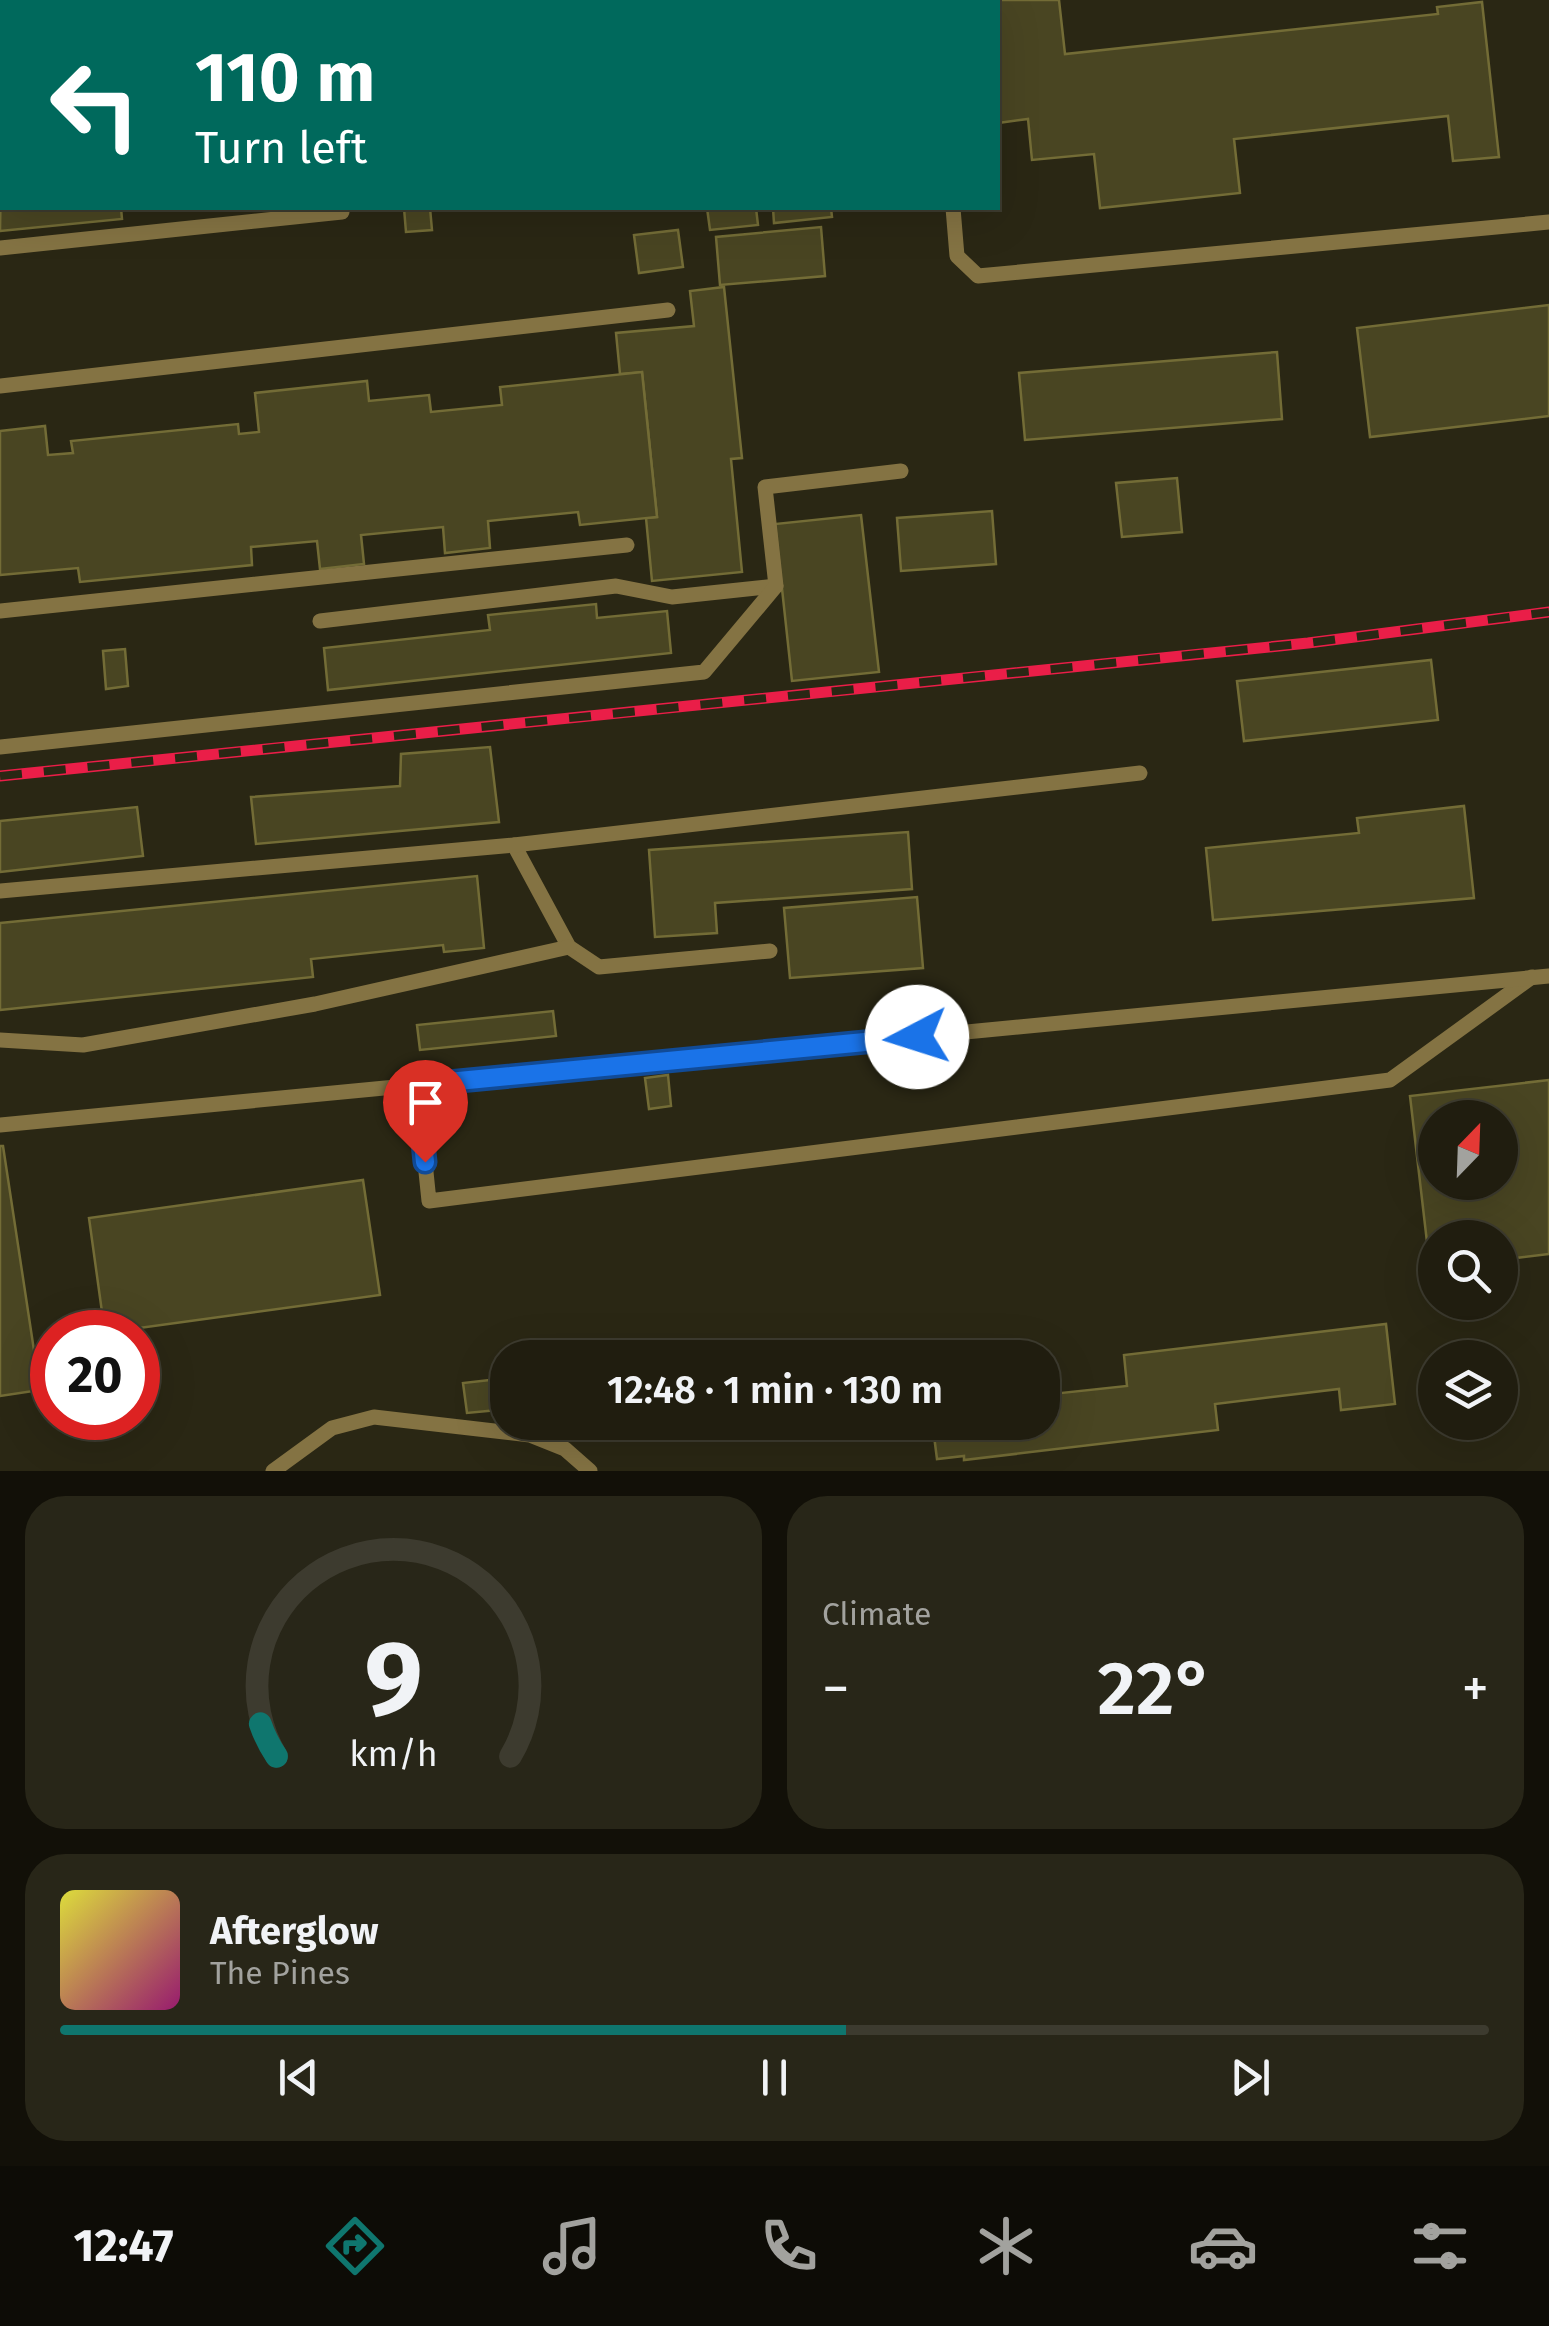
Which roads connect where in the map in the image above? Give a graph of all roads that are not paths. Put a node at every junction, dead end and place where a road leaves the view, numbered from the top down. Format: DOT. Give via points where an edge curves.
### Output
graph roads {
  1 [pos="953,210"];
  2 [pos="342,212"];
  3 [pos="1549,222"];
  4 [pos="0,248"];
  5 [pos="668,310"];
  6 [pos="0,386"];
  7 [pos="901,471"];
  8 [pos="628,545"];
  9 [pos="776,586"];
  10 [pos="0,611"];
  11 [pos="320,621"];
  12 [pos="0,747"];
  13 [pos="1140,773"];
  14 [pos="514,844"];
  15 [pos="0,890"];
  16 [pos="570,947"];
  17 [pos="770,951"];
  18 [pos="1541,977"];
  19 [pos="0,1040"];
  20 [pos="417,1085"];
  21 [pos="0,1125"];
  22 [pos="273,1471"];
  23 [pos="590,1471"];
  1 -- 3 [label="lane" via="956,256 978,276"];
  2 -- 4 [label="lane"];
  5 -- 6 [label="lane"];
  7 -- 9 [label="lane" via="766,487"];
  8 -- 10 [label="lane"];
  9 -- 11 [label="lane" via="672,597 616,586"];
  9 -- 12 [label="lane" via="704,672"];
  13 -- 14 [label="lane"];
  14 -- 15 [label="lane"];
  14 -- 16 [label="lane"];
  16 -- 17 [label="lane" via="599,967"];
  16 -- 19 [label="lane" via="315,1004 83,1045"];
  18 -- 20 [label="lane"];
  18 -- 20 [label="lane" via="1390,1080 429,1201"];
  20 -- 21 [label="lane"];
  22 -- 23 [label="lane" via="332,1428 374,1417 530,1435 565,1449"];
}
